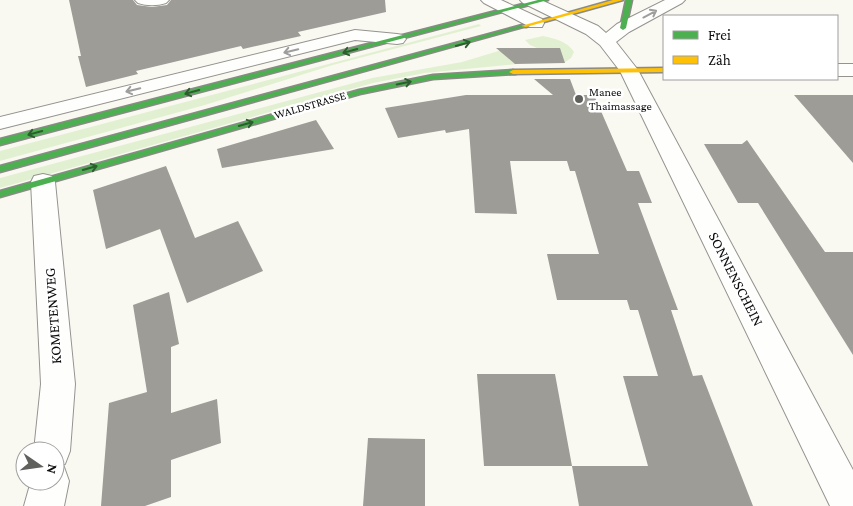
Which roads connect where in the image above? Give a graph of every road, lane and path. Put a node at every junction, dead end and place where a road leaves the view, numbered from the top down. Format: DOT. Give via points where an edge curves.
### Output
graph roads {
  1 [pos="143,0"];
  2 [pos="162,0"];
  3 [pos="489,0"];
  4 [pos="620,0"];
  5 [pos="629,0"];
  6 [pos="677,0"];
  7 [pos="536,1"];
  8 [pos="508,10"];
  9 [pos="563,17"];
  10 [pos="538,24"];
  11 [pos="623,28"];
  12 [pos="397,39"];
  13 [pos="617,55"];
  14 [pos="663,70"];
  15 [pos="838,70"];
  16 [pos="853,70"];
  17 [pos="0,122"];
  18 [pos="0,142"];
  19 [pos="0,169"];
  20 [pos="43,182"];
  21 [pos="0,194"];
  22 [pos="53,441"];
  23 [pos="48,491"];
  24 [pos="44,506"];
  25 [pos="851,506"];
  1 -- 2 [label="street"];
  3 -- 8 [label="street"];
  4 -- 9 [label="main road, WALDSTRASSE"];
  5 -- 11 [label="main road"];
  11 -- 6 [label="street, one-way"];
  7 -- 8 [label="main road"];
  7 -- 9 [label="street"];
  8 -- 10 [label="street"];
  8 -- 12 [label="main road"];
  9 -- 10 [label="main road, WALDSTRASSE"];
  9 -- 13 [label="street, SONNENSCHEIN" via="592,30"];
  10 -- 13 [label="street"];
  19 -- 10 [label="main road, WALDSTRASSE, one-way"];
  11 -- 13 [label="street"];
  12 -- 17 [label="street, one-way" via="355,35"];
  12 -- 18 [label="main road, one-way"];
  13 -- 14 [label="main road, WALDSTRASSE"];
  20 -- 13 [label="main road, WALDSTRASSE, one-way" via="359,92 433,77 496,72"];
  13 -- 25 [label="street, SONNENSCHEIN"];
  15 -- 16 [label="street"];
  20 -- 21 [label="main road, WALDSTRASSE"];
  20 -- 22 [label="street, KOMETENWEG" via="58,384"];
  23 -- 24 [label="street"];
}
